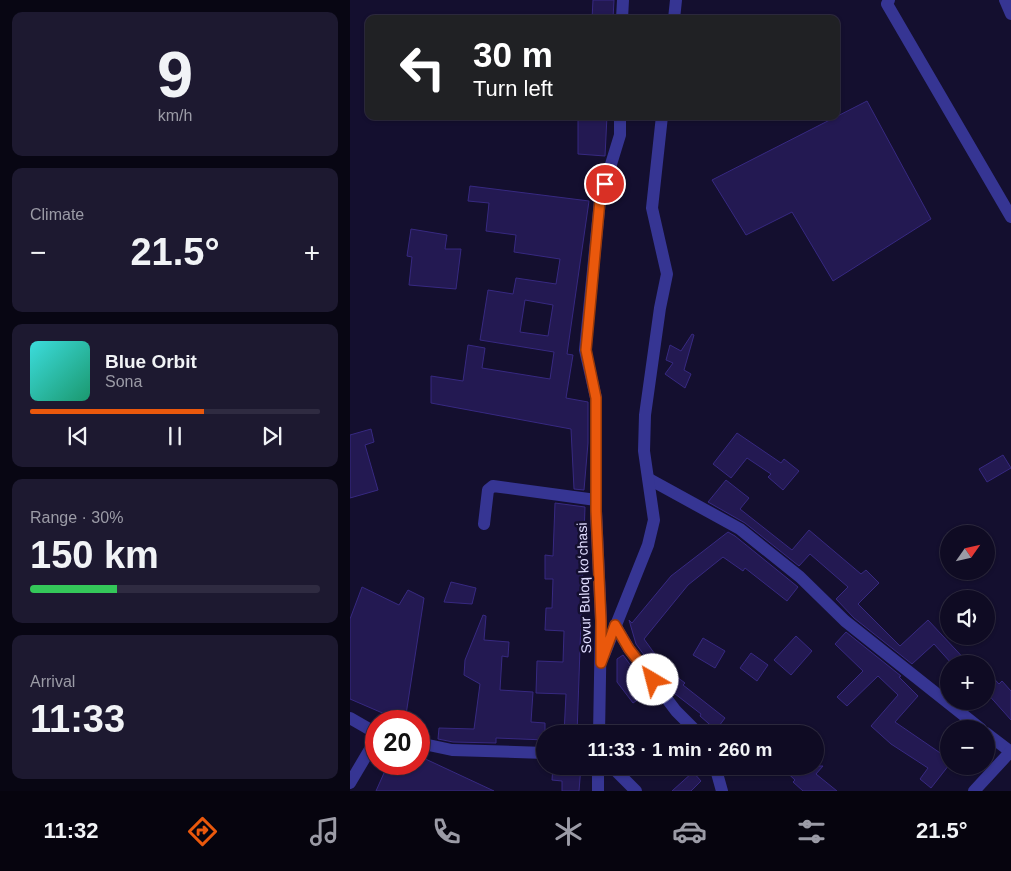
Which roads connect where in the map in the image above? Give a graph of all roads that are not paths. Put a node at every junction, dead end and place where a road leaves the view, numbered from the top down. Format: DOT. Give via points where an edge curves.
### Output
graph roads {
  1 [pos="623,0"];
  2 [pos="676,0"];
  3 [pos="889,0"];
  4 [pos="1005,0"];
  5 [pos="1011,14"];
  6 [pos="622,15"];
  7 [pos="674,15"];
  8 [pos="620,120"];
  9 [pos="662,120"];
  10 [pos="1011,217"];
  11 [pos="649,479"];
  12 [pos="596,500"];
  13 [pos="484,524"];
  14 [pos="615,625"];
  15 [pos="601,663"];
  16 [pos="350,718"];
  17 [pos="970,720"];
  18 [pos="599,725"];
  19 [pos="690,725"];
  20 [pos="365,727"];
  21 [pos="995,740"];
  22 [pos="430,745"];
  23 [pos="1011,752"];
  24 [pos="536,753"];
  25 [pos="365,758"];
  26 [pos="598,775"];
  27 [pos="620,775"];
  28 [pos="718,775"];
  29 [pos="350,783"];
  30 [pos="598,791"];
  31 [pos="636,791"];
  32 [pos="722,791"];
  33 [pos="974,791"];
  1 -- 6 [label="street"];
  2 -- 7 [label="street"];
  3 -- 10 [label="street" via="887,4"];
  4 -- 5 [label="street"];
  8 -- 12 [label="street, Sovur Buloq koʻchasi" via="620,135 600,200 586,350 596,398"];
  9 -- 11 [label="street" via="652,208 667,274 645,415 644,451"];
  11 -- 14 [label="street" via="654,520 648,545"];
  11 -- 17 [label="street" via="740,529 800,577 845,621"];
  12 -- 13 [label="street" via="493,486 488,490"];
  12 -- 15 [label="street, Sovur Buloq koʻchasi"];
  14 -- 15 [label="street"];
  14 -- 19 [label="street" via="629,649"];
  15 -- 18 [label="street, Sovur Buloq koʻchasi"];
  16 -- 20 [label="street"];
  21 -- 23 [label="street"];
  22 -- 24 [label="street" via="452,750"];
  23 -- 33 [label="street"];
  25 -- 29 [label="street"];
  26 -- 30 [label="street"];
  27 -- 31 [label="street"];
  28 -- 32 [label="street"];
}
